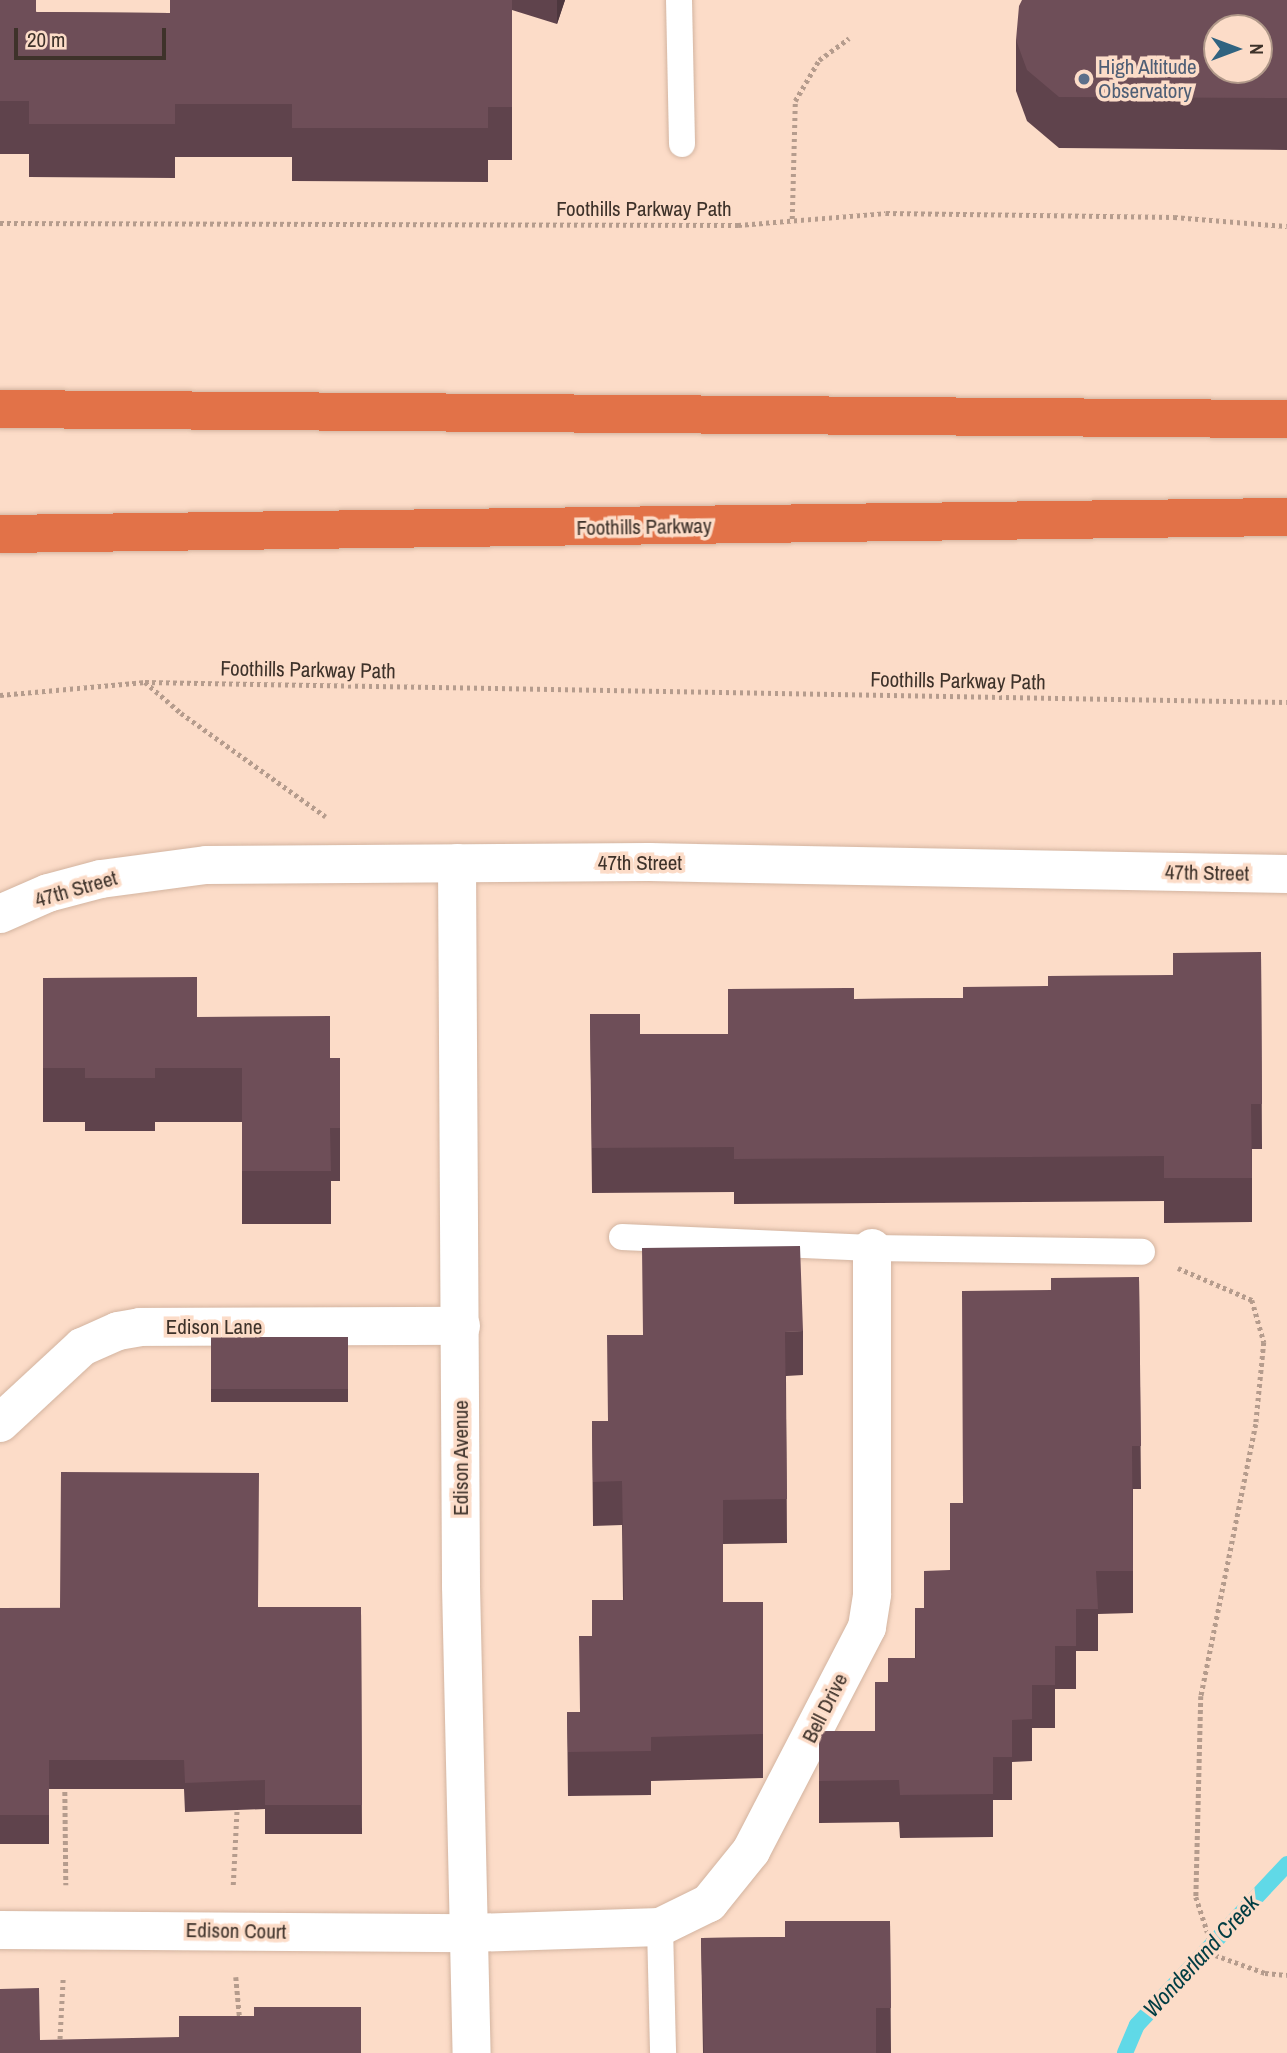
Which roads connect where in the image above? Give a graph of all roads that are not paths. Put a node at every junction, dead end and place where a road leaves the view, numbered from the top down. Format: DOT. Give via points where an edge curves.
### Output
graph roads {
  1 [pos="679,0"];
  2 [pos="682,144"];
  3 [pos="0,409"];
  4 [pos="1287,418"];
  5 [pos="1287,517"];
  6 [pos="0,534"];
  7 [pos="457,863"];
  8 [pos="1287,874"];
  9 [pos="0,914"];
  10 [pos="622,1237"];
  11 [pos="872,1248"];
  12 [pos="1142,1252"];
  13 [pos="461,1326"];
  14 [pos="0,1423"];
  15 [pos="660,1927"];
  16 [pos="0,1930"];
  17 [pos="471,1933"];
  18 [pos="472,2053"];
  19 [pos="663,2053"];
  1 -- 2 [label="lane"];
  3 -- 4 [label="highway"];
  5 -- 6 [label="highway, Foothills Parkway"];
  7 -- 8 [label="street, 47th Street"];
  7 -- 9 [label="street, 47th Street" via="152,870 48,893"];
  7 -- 13 [label="street, Edison Avenue"];
  10 -- 11 [label="lane"];
  11 -- 12 [label="lane"];
  11 -- 15 [label="street, Bell Drive" via="872,1594 867,1627 751,1851 709,1903"];
  13 -- 14 [label="street, Edison Lane" via="140,1327 118,1331 82,1348"];
  13 -- 17 [label="street, Edison Avenue" via="461,1599"];
  15 -- 17 [label="street, Bell Drive"];
  15 -- 19 [label="lane"];
  16 -- 17 [label="street, Edison Court"];
  17 -- 18 [label="street, Edison Avenue"];
}
